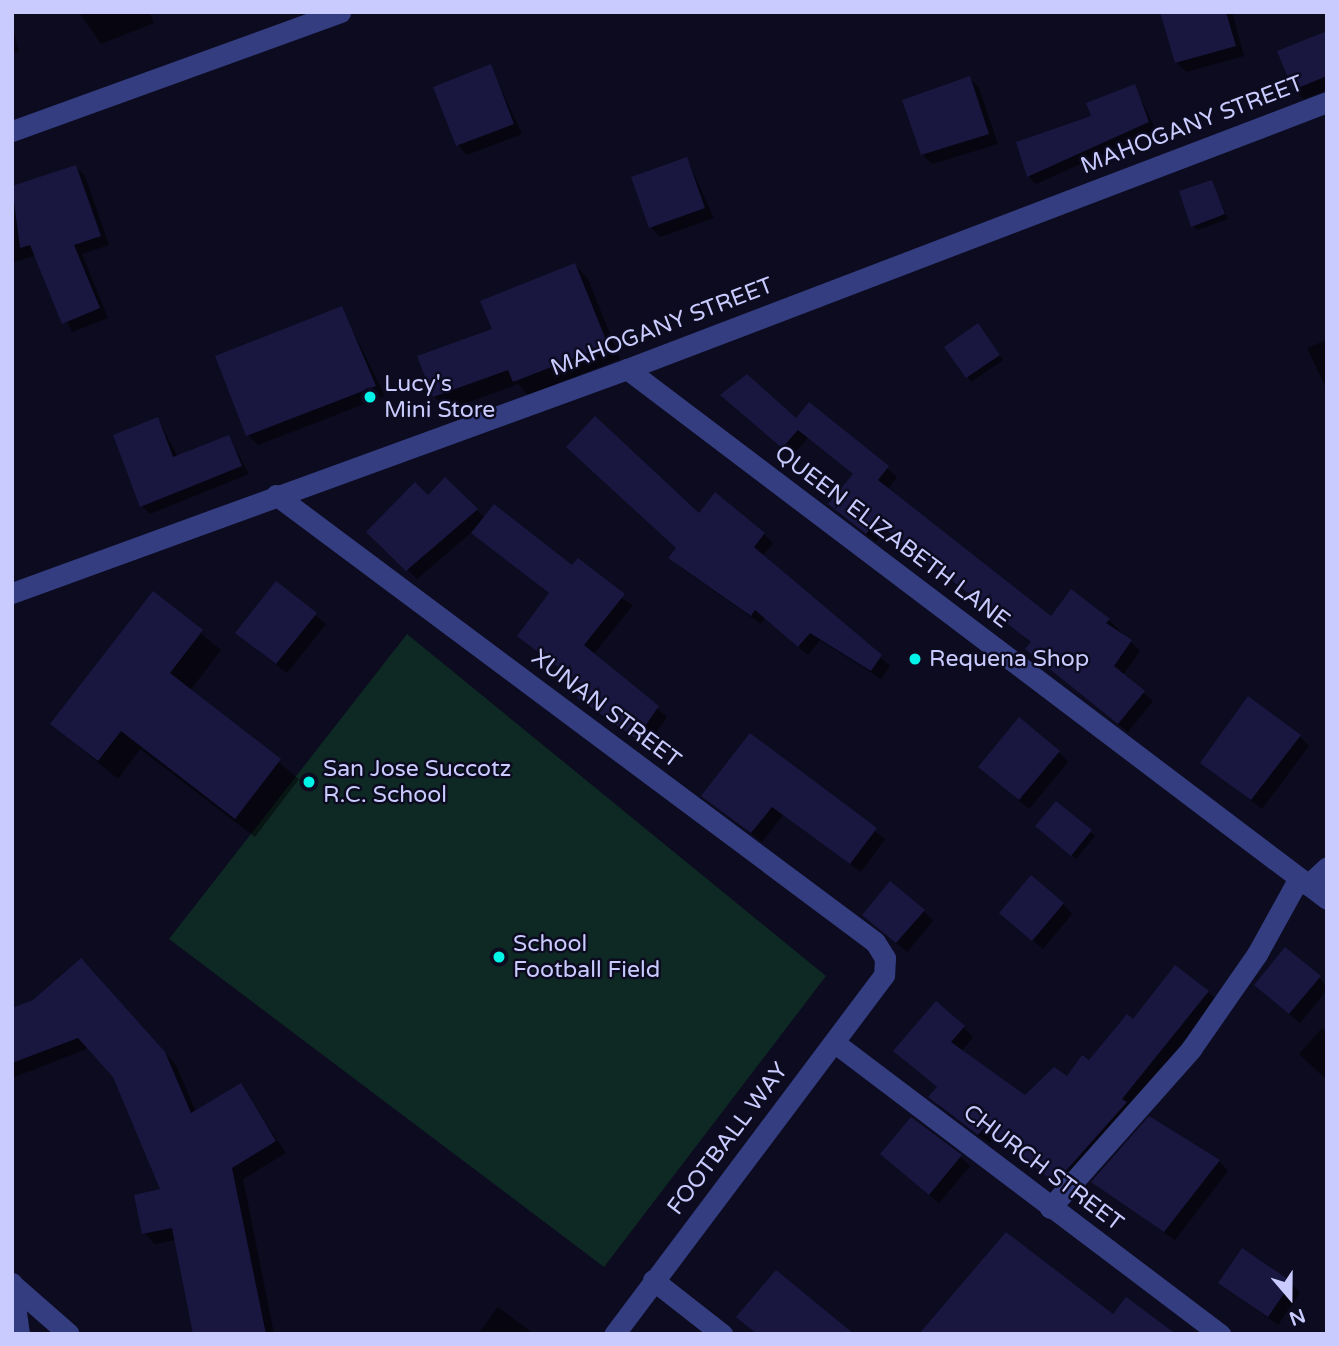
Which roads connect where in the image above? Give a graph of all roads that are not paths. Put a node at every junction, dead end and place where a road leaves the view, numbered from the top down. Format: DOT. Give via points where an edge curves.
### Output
graph roads {
  1 [pos="340,12"];
  2 [pos="1327,102"];
  3 [pos="12,131"];
  4 [pos="627,369"];
  5 [pos="276,495"];
  6 [pos="12,593"];
  7 [pos="1327,867"];
  8 [pos="1303,882"];
  9 [pos="1327,900"];
  10 [pos="884,975"];
  11 [pos="835,1043"];
  12 [pos="1050,1208"];
  13 [pos="653,1280"];
  14 [pos="13,1284"];
  15 [pos="19,1334"];
  16 [pos="69,1334"];
  17 [pos="614,1334"];
  18 [pos="722,1334"];
  19 [pos="1220,1334"];
  1 -- 3 [label="street"];
  2 -- 4 [label="street, MAHOGANY STREET"];
  4 -- 5 [label="street, MAHOGANY STREET"];
  4 -- 8 [label="street, QUEEN ELIZABETH LANE"];
  5 -- 6 [label="street, MAHOGANY STREET"];
  5 -- 10 [label="street, XUNAN STREET" via="875,942 885,958"];
  7 -- 8 [label="street"];
  8 -- 9 [label="street, QUEEN ELIZABETH LANE"];
  8 -- 12 [label="street" via="1191,1049"];
  10 -- 11 [label="street, FOOTBALL WAY"];
  11 -- 12 [label="street, CHURCH STREET"];
  11 -- 13 [label="street, FOOTBALL WAY"];
  12 -- 19 [label="street, CHURCH STREET"];
  13 -- 17 [label="street, FOOTBALL WAY"];
  13 -- 18 [label="street"];
  14 -- 15 [label="street"];
  14 -- 16 [label="street"];
}
